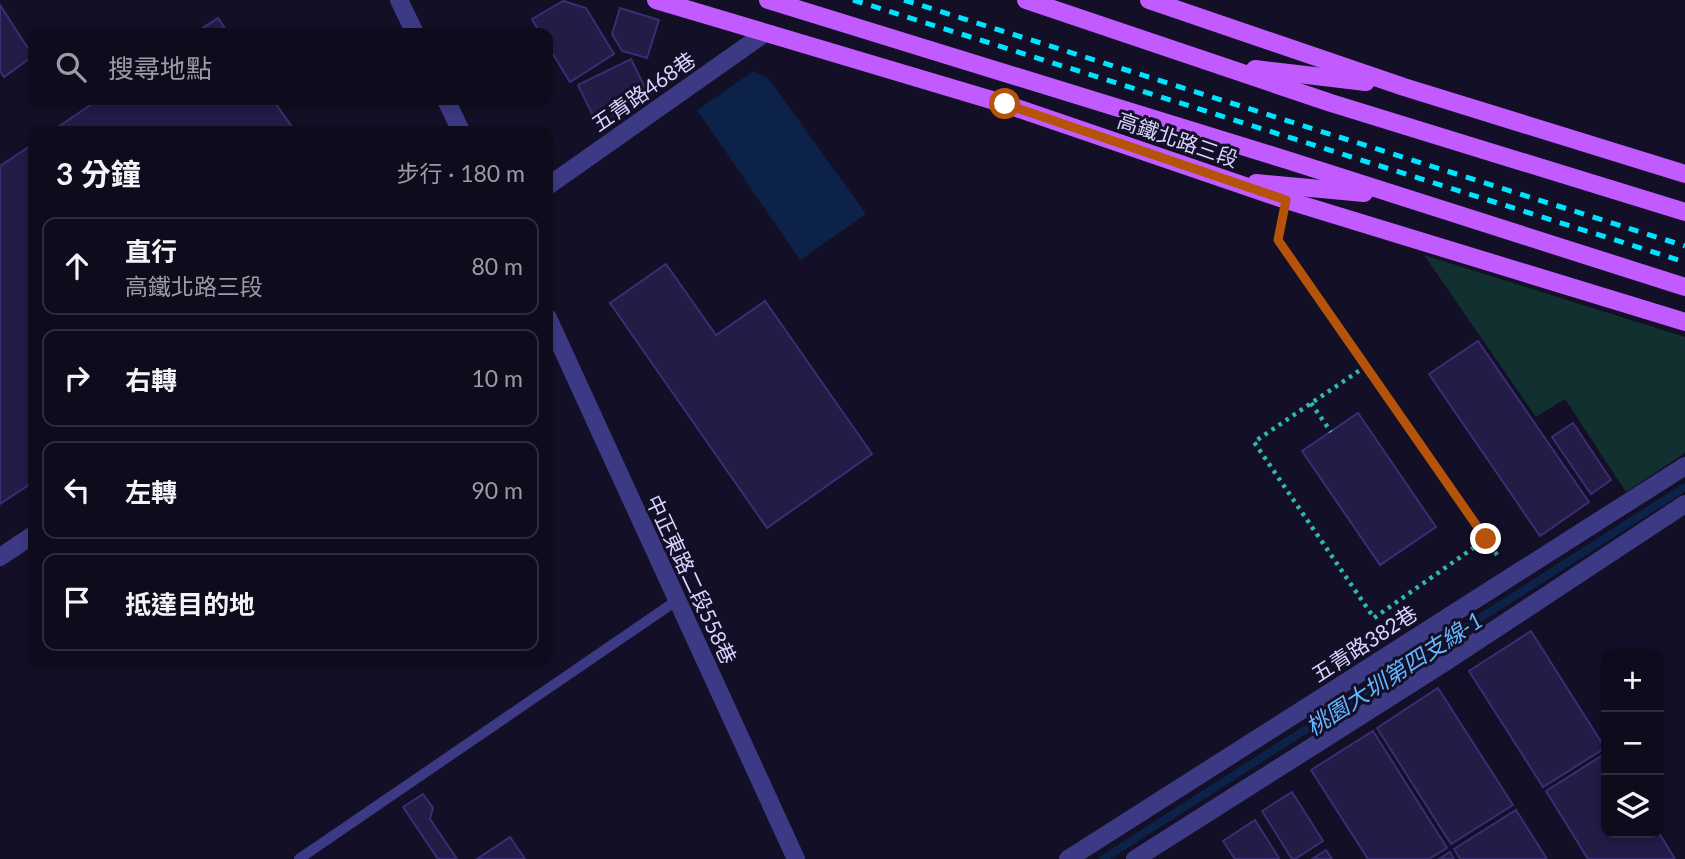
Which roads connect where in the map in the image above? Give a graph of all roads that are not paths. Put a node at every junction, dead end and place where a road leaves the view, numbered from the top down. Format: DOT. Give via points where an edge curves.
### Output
graph roads {
  1 [pos="399,0"];
  2 [pos="656,0"];
  3 [pos="768,0"];
  4 [pos="1026,0"];
  5 [pos="1149,0"];
  6 [pos="413,28"];
  7 [pos="765,33"];
  8 [pos="1215,64"];
  9 [pos="1404,87"];
  10 [pos="448,105"];
  11 [pos="459,126"];
  12 [pos="1685,174"];
  13 [pos="1225,180"];
  14 [pos="553,182"];
  15 [pos="1397,195"];
  16 [pos="1685,212"];
  17 [pos="1685,287"];
  18 [pos="1685,321"];
  19 [pos="553,329"];
  20 [pos="1685,466"];
  21 [pos="1685,505"];
  22 [pos="28,538"];
  23 [pos="0,557"];
  24 [pos="676,601"];
  25 [pos="299,859"];
  26 [pos="796,859"];
  27 [pos="1068,859"];
  28 [pos="1135,859"];
  1 -- 6 [label="street"];
  2 -- 7 [label="main road, 高鐵北路三段"];
  3 -- 15 [label="main road, 高鐵北路三段"];
  4 -- 8 [label="main road"];
  5 -- 9 [label="main road"];
  7 -- 13 [label="main road, 高鐵北路三段" via="1005,104"];
  7 -- 14 [label="street, 五青路468巷"];
  8 -- 9 [label="main road"];
  8 -- 16 [label="main road"];
  9 -- 12 [label="main road"];
  10 -- 11 [label="street"];
  13 -- 15 [label="main road"];
  13 -- 18 [label="main road, 高鐵北路三段"];
  15 -- 17 [label="main road, 高鐵北路三段"];
  19 -- 24 [label="street, 中正東路二段558巷"];
  20 -- 27 [label="street, 五青路382巷"];
  21 -- 28 [label="street"];
  22 -- 23 [label="street"];
  24 -- 25 [label="lane"];
  24 -- 26 [label="street, 中正東路二段558巷"];
}
